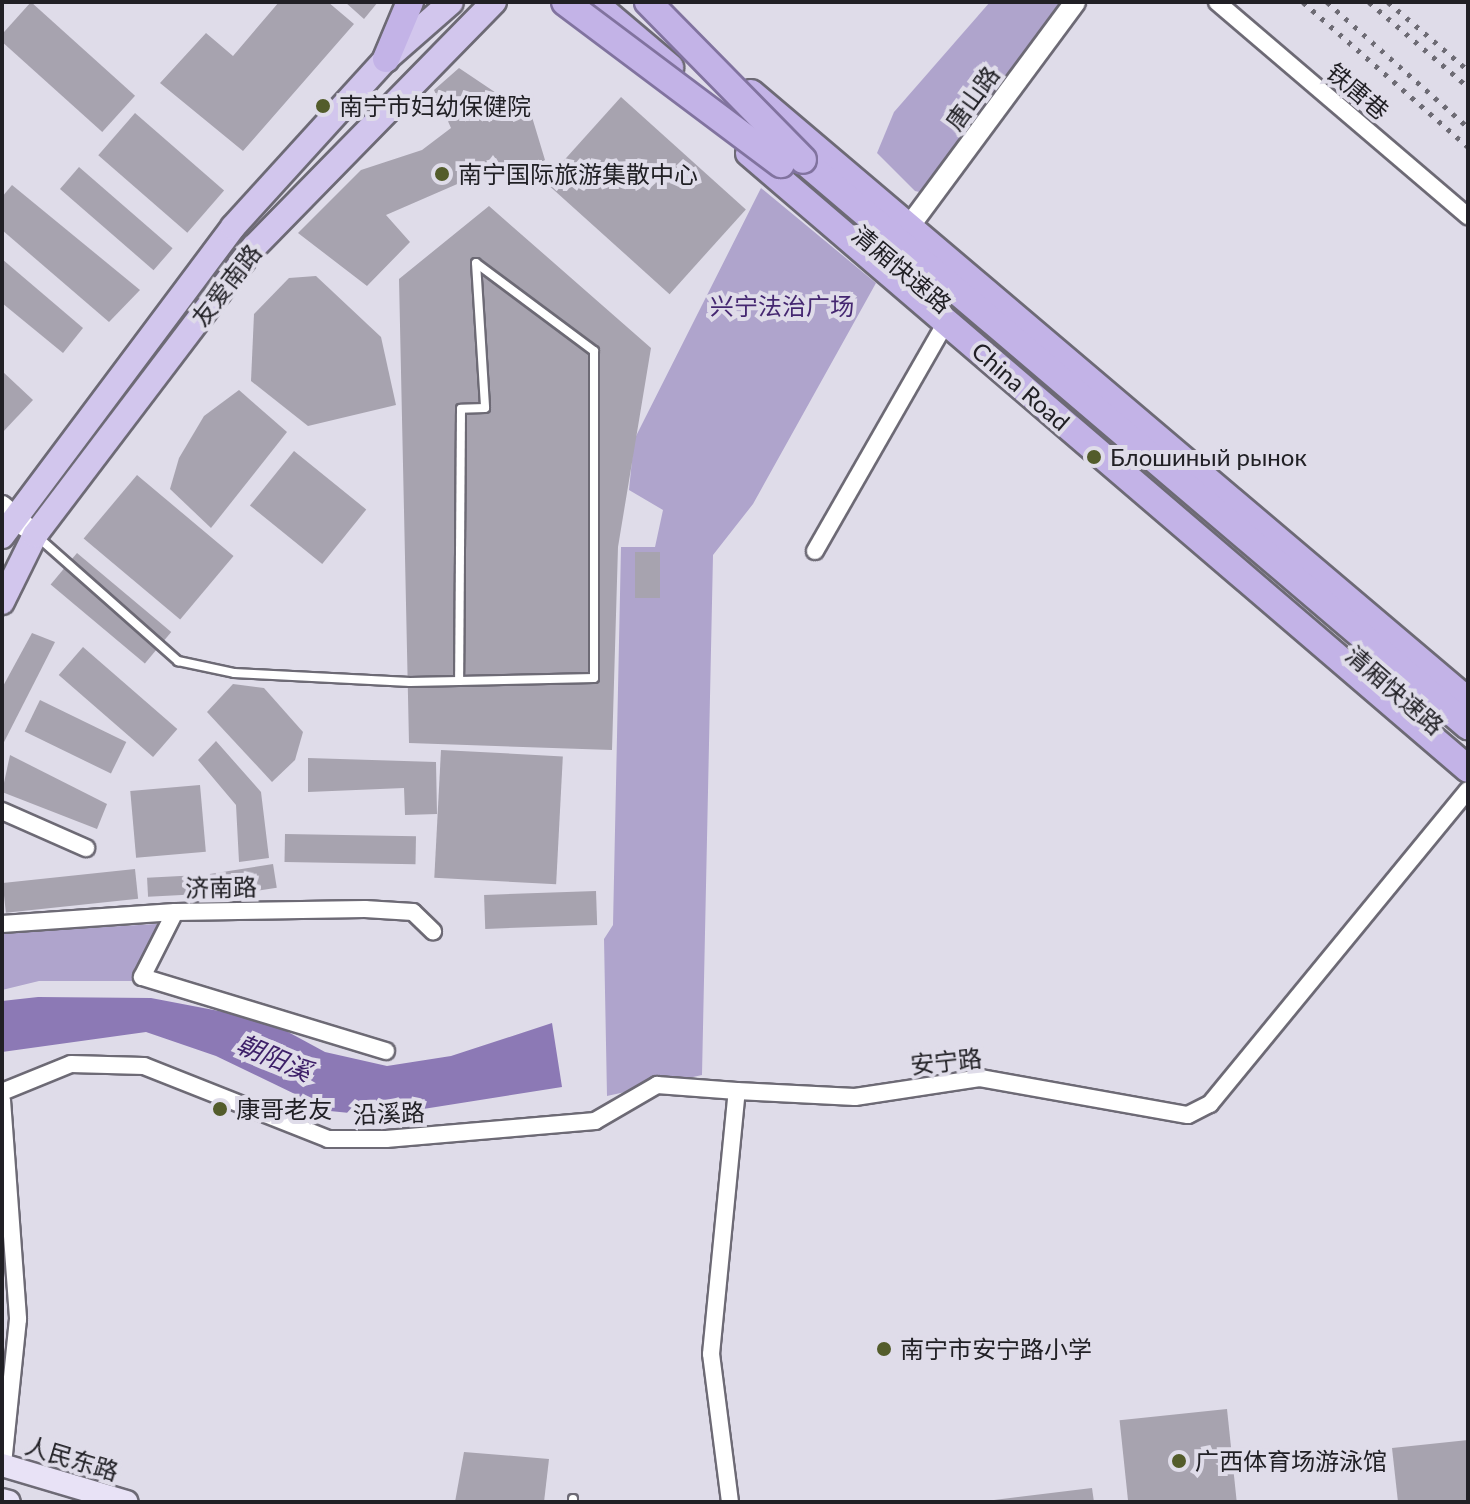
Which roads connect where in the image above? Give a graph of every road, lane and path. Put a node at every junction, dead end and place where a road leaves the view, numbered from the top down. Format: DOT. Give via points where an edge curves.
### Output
graph roads {
  1 [pos="410,2"];
  2 [pos="451,2"];
  3 [pos="494,2"];
  4 [pos="565,2"];
  5 [pos="574,2"];
  6 [pos="593,2"];
  7 [pos="619,2"];
  8 [pos="639,2"];
  9 [pos="648,2"];
  10 [pos="1075,2"];
  11 [pos="1217,2"];
  12 [pos="386,59"];
  13 [pos="792,162"];
  14 [pos="1468,216"];
  15 [pos="911,224"];
  16 [pos="946,322"];
  17 [pos="6,519"];
  18 [pos="35,535"];
  19 [pos="815,551"];
  20 [pos="2,602"];
  21 [pos="459,681"];
  22 [pos="1468,701"];
  23 [pos="1468,726"];
  24 [pos="1468,752"];
  25 [pos="1468,769"];
  26 [pos="1468,790"];
  27 [pos="2,811"];
  28 [pos="86,848"];
  29 [pos="175,912"];
  30 [pos="2,924"];
  31 [pos="433,931"];
  32 [pos="386,1051"];
  33 [pos="737,1091"];
  34 [pos="2,1092"];
  35 [pos="2,1100"];
  36 [pos="2,1465"];
  37 [pos="2,1500"];
  38 [pos="9,1502"];
  39 [pos="127,1502"];
  40 [pos="730,1502"];
  1 -- 12 [label="highway"];
  2 -- 12 [label="main road, 友爱南路"];
  3 -- 18 [label="main road, 友爱南路" via="254,247"];
  4 -- 13 [label="highway, bridge"];
  5 -- 16 [label="highway, China Road"];
  6 -- 13 [label="highway, 清厢快速路, bridge"];
  7 -- 13 [label="highway, 清厢快速路, bridge"];
  8 -- 15 [label="highway"];
  9 -- 13 [label="highway, bridge"];
  10 -- 15 [label="street, 唐山路"];
  11 -- 14 [label="street, 铁唐巷"];
  12 -- 17 [label="main road, 友爱南路" via="233,227"];
  13 -- 23 [label="highway, 清厢快速路"];
  13 -- 24 [label="highway, 清厢快速路"];
  15 -- 22 [label="highway"];
  16 -- 19 [label="street"];
  16 -- 25 [label="highway, China Road"];
  17 -- 18 [label="street"];
  18 -- 20 [label="main road, 友爱南路"];
  18 -- 21 [label="lane" via="178,661 234,673"];
  21 -- 21 [label="lane" via="594,678 594,351 476,263 485,408 461,409"];
  26 -- 33 [label="street, 安宁路" via="1210,1104 1188,1115 1158,1113 1094,1094 980,1078 855,1097"];
  27 -- 28 [label="street"];
  29 -- 30 [label="street, 济南路"];
  29 -- 31 [label="street, 济南路" via="413,912"];
  29 -- 32 [label="street" via="142,977"];
  33 -- 34 [label="street, 沿溪路" via="657,1085 595,1121 386,1139 328,1139 144,1066 71,1064"];
  33 -- 40 [label="street" via="711,1354"];
  35 -- 36 [label="street" via="18,1319"];
  36 -- 39 [label="main road, 人民东路"];
  37 -- 38 [label="main road"];
}
